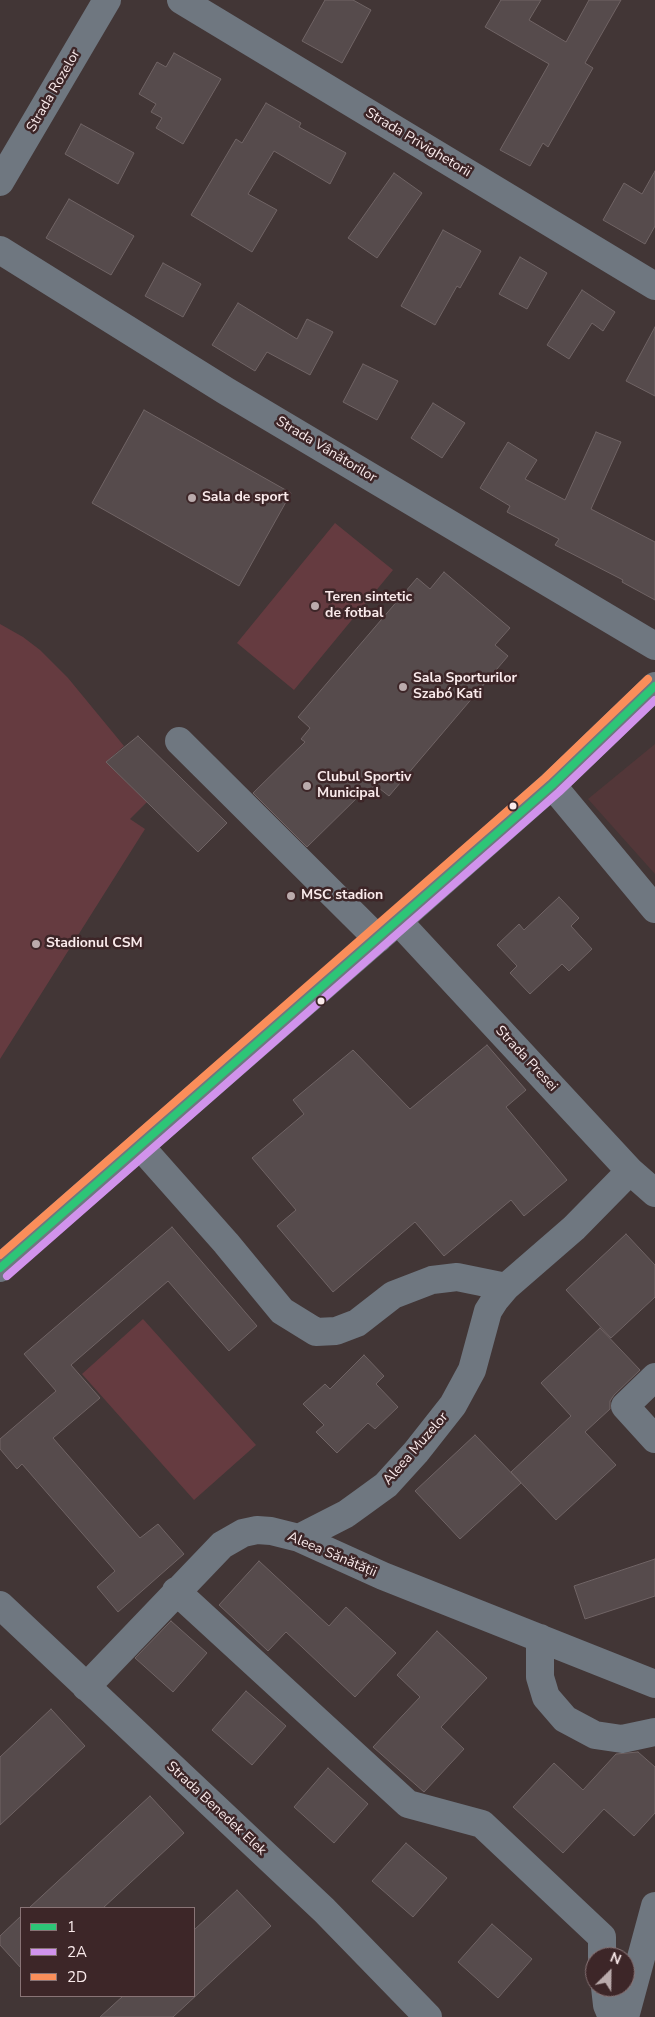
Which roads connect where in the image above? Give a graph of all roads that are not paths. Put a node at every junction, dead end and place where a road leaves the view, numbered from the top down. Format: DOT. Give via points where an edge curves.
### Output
graph roads {
  1 [pos="107,0"];
  2 [pos="181,0"];
  3 [pos="0,182"];
  4 [pos="0,250"];
  5 [pos="655,286"];
  6 [pos="655,646"];
  7 [pos="655,686"];
  8 [pos="179,741"];
  9 [pos="552,785"];
  10 [pos="655,909"];
  11 [pos="398,921"];
  12 [pos="378,939"];
  13 [pos="140,1146"];
  14 [pos="630,1171"];
  15 [pos="655,1194"];
  16 [pos="0,1268"];
  17 [pos="506,1287"];
  18 [pos="655,1377"];
  19 [pos="655,1439"];
  20 [pos="299,1538"];
  21 [pos="176,1591"];
  22 [pos="0,1605"];
  23 [pos="540,1638"];
  24 [pos="655,1684"];
  25 [pos="86,1687"];
  26 [pos="655,1732"];
  27 [pos="655,1906"];
  28 [pos="602,1947"];
  29 [pos="606,1997"];
  30 [pos="428,2017"];
  31 [pos="612,2017"];
  32 [pos="625,2017"];
  1 -- 3 [label="street, Strada Rozelor"];
  2 -- 5 [label="street, Strada Privighetorii"];
  4 -- 6 [label="street, Strada Vânătorilor" via="226,390"];
  7 -- 9 [label="street"];
  8 -- 12 [label="street"];
  9 -- 10 [label="street"];
  9 -- 11 [label="street"];
  11 -- 12 [label="street"];
  11 -- 14 [label="street, Strada Presei"];
  12 -- 13 [label="street"];
  13 -- 16 [label="street"];
  13 -- 17 [label="street" via="282,1311 316,1332 336,1331 357,1323 393,1295 432,1280 457,1277"];
  14 -- 15 [label="street, Strada Presei"];
  14 -- 17 [label="street, Aleea Muzelor" via="574,1228"];
  17 -- 20 [label="street, Aleea Muzelor" via="488,1311 472,1370 436,1429 386,1485 346,1514"];
  18 -- 19 [label="street" via="625,1406"];
  20 -- 21 [label="street, Aleea Sănătății" via="271,1531 243,1533 222,1546"];
  20 -- 23 [label="street, Aleea Sănătății" via="383,1576"];
  21 -- 25 [label="street, Aleea Sănătății"];
  21 -- 28 [label="street" via="408,1804 482,1824 602,1937"];
  22 -- 25 [label="street, Strada Benedek Elek"];
  23 -- 24 [label="street, Aleea Sănătății"];
  23 -- 26 [label="street" via="540,1677 546,1698 565,1719 595,1735 613,1738"];
  25 -- 30 [label="street, Strada Benedek Elek" via="324,1910"];
  27 -- 32 [label="street"];
  29 -- 31 [label="street"];
}
